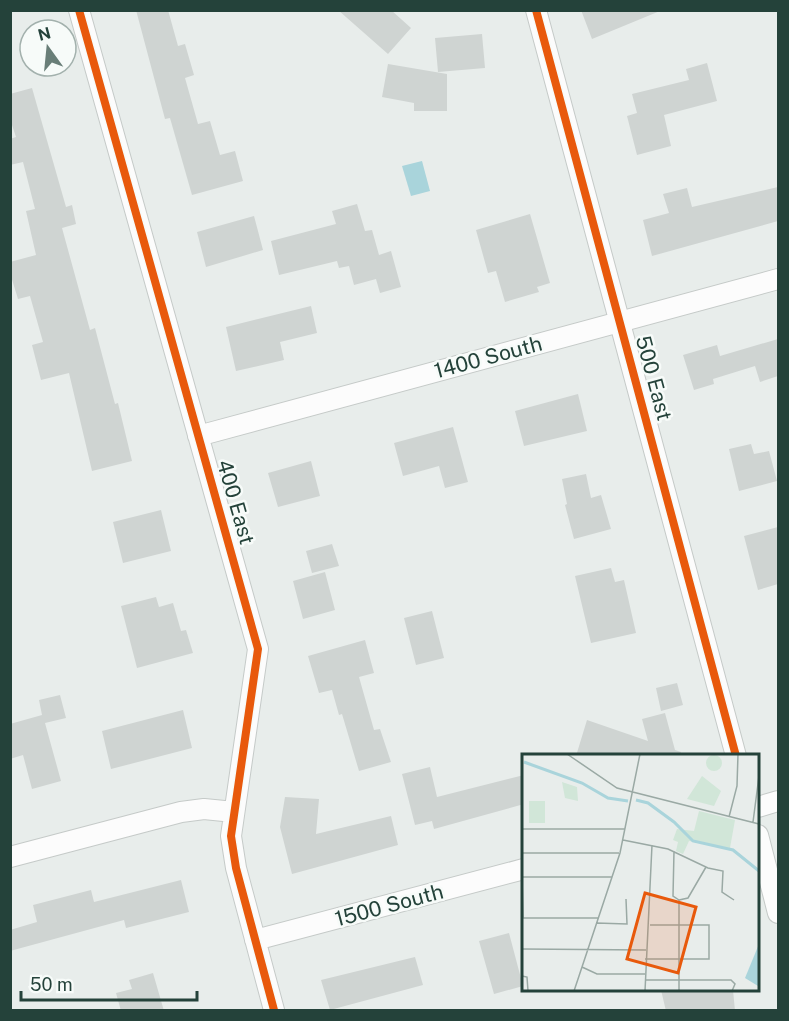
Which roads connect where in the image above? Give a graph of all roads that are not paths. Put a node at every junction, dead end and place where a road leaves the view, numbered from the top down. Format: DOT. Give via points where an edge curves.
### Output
graph roads {
  1 [pos="79,10"];
  2 [pos="536,10"];
  3 [pos="778,279"];
  4 [pos="620,322"];
  5 [pos="198,436"];
  6 [pos="735,754"];
  7 [pos="778,801"];
  8 [pos="759,807"];
  9 [pos="234,812"];
  10 [pos="759,839"];
  11 [pos="10,857"];
  12 [pos="522,870"];
  13 [pos="778,913"];
  14 [pos="255,940"];
  15 [pos="274,1011"];
  1 -- 5 [label="street, 400 East"];
  2 -- 4 [label="street, 500 East"];
  3 -- 4 [label="street, 1400 South"];
  4 -- 5 [label="street, 1400 South"];
  4 -- 6 [label="street, 500 East"];
  5 -- 9 [label="street, 400 East" via="258,649"];
  7 -- 8 [label="street"];
  9 -- 11 [label="street" via="181,812"];
  9 -- 14 [label="street, 400 East" via="232,848"];
  10 -- 13 [label="street"];
  12 -- 14 [label="street, 1500 South"];
  14 -- 15 [label="street, 400 East"];
}
